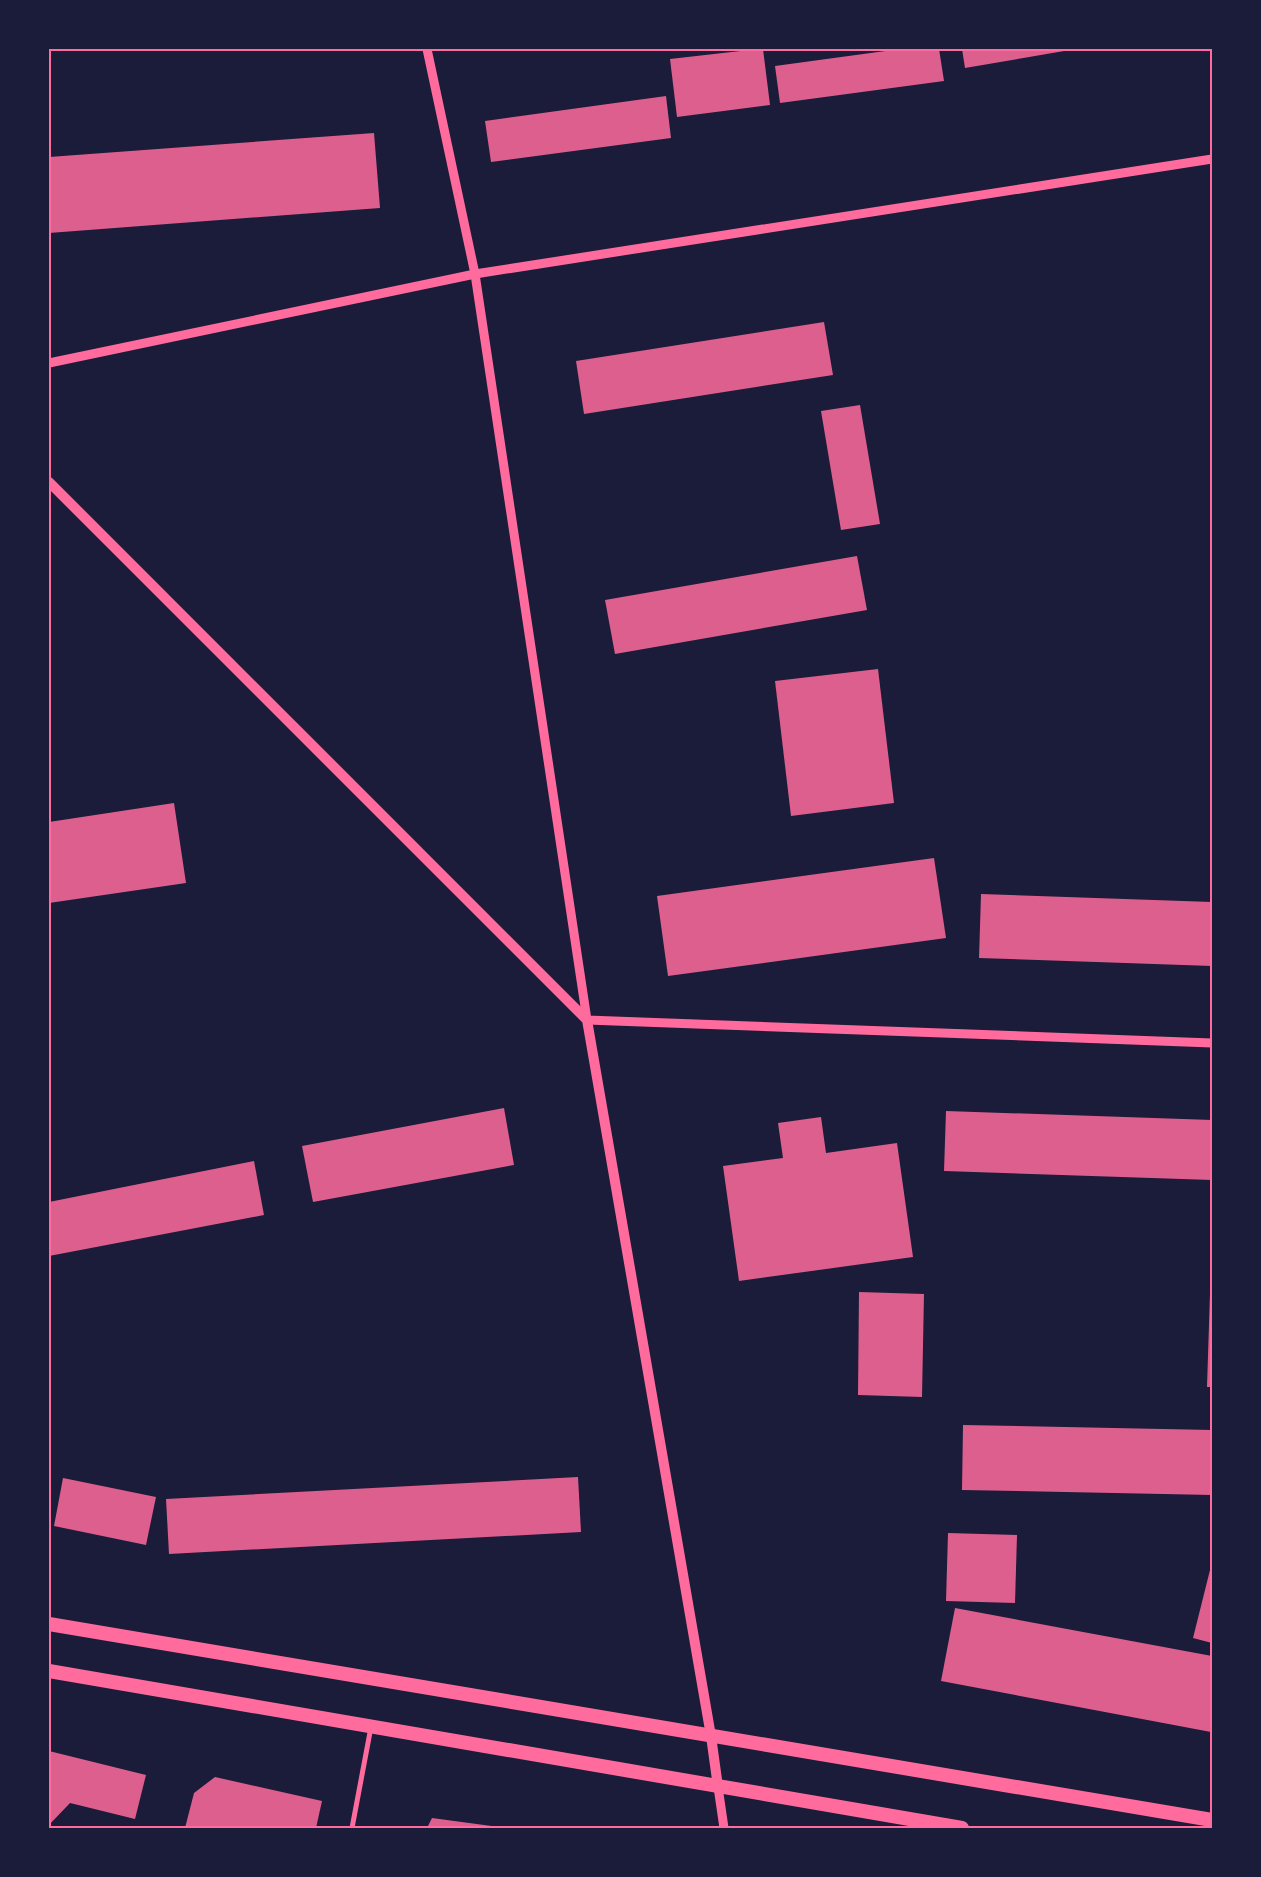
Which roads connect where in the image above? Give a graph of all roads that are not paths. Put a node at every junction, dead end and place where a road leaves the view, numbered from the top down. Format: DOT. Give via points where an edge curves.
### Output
graph roads {
  1 [pos="427,49"];
  2 [pos="1212,159"];
  3 [pos="475,274"];
  4 [pos="49,363"];
  5 [pos="49,482"];
  6 [pos="587,1020"];
  7 [pos="1212,1043"];
  8 [pos="49,1624"];
  9 [pos="49,1671"];
  10 [pos="371,1727"];
  11 [pos="711,1736"];
  12 [pos="718,1786"];
  13 [pos="1212,1820"];
  14 [pos="352,1828"];
  15 [pos="724,1828"];
  16 [pos="962,1828"];
  1 -- 3 [label="street"];
  2 -- 3 [label="street"];
  3 -- 4 [label="street"];
  3 -- 6 [label="street"];
  5 -- 6 [label="main road"];
  6 -- 7 [label="street"];
  6 -- 11 [label="main road"];
  8 -- 11 [label="highway"];
  9 -- 10 [label="highway"];
  10 -- 12 [label="highway"];
  10 -- 14 [label="street"];
  11 -- 12 [label="main road"];
  11 -- 13 [label="highway"];
  12 -- 15 [label="street"];
  12 -- 16 [label="highway"];
}
